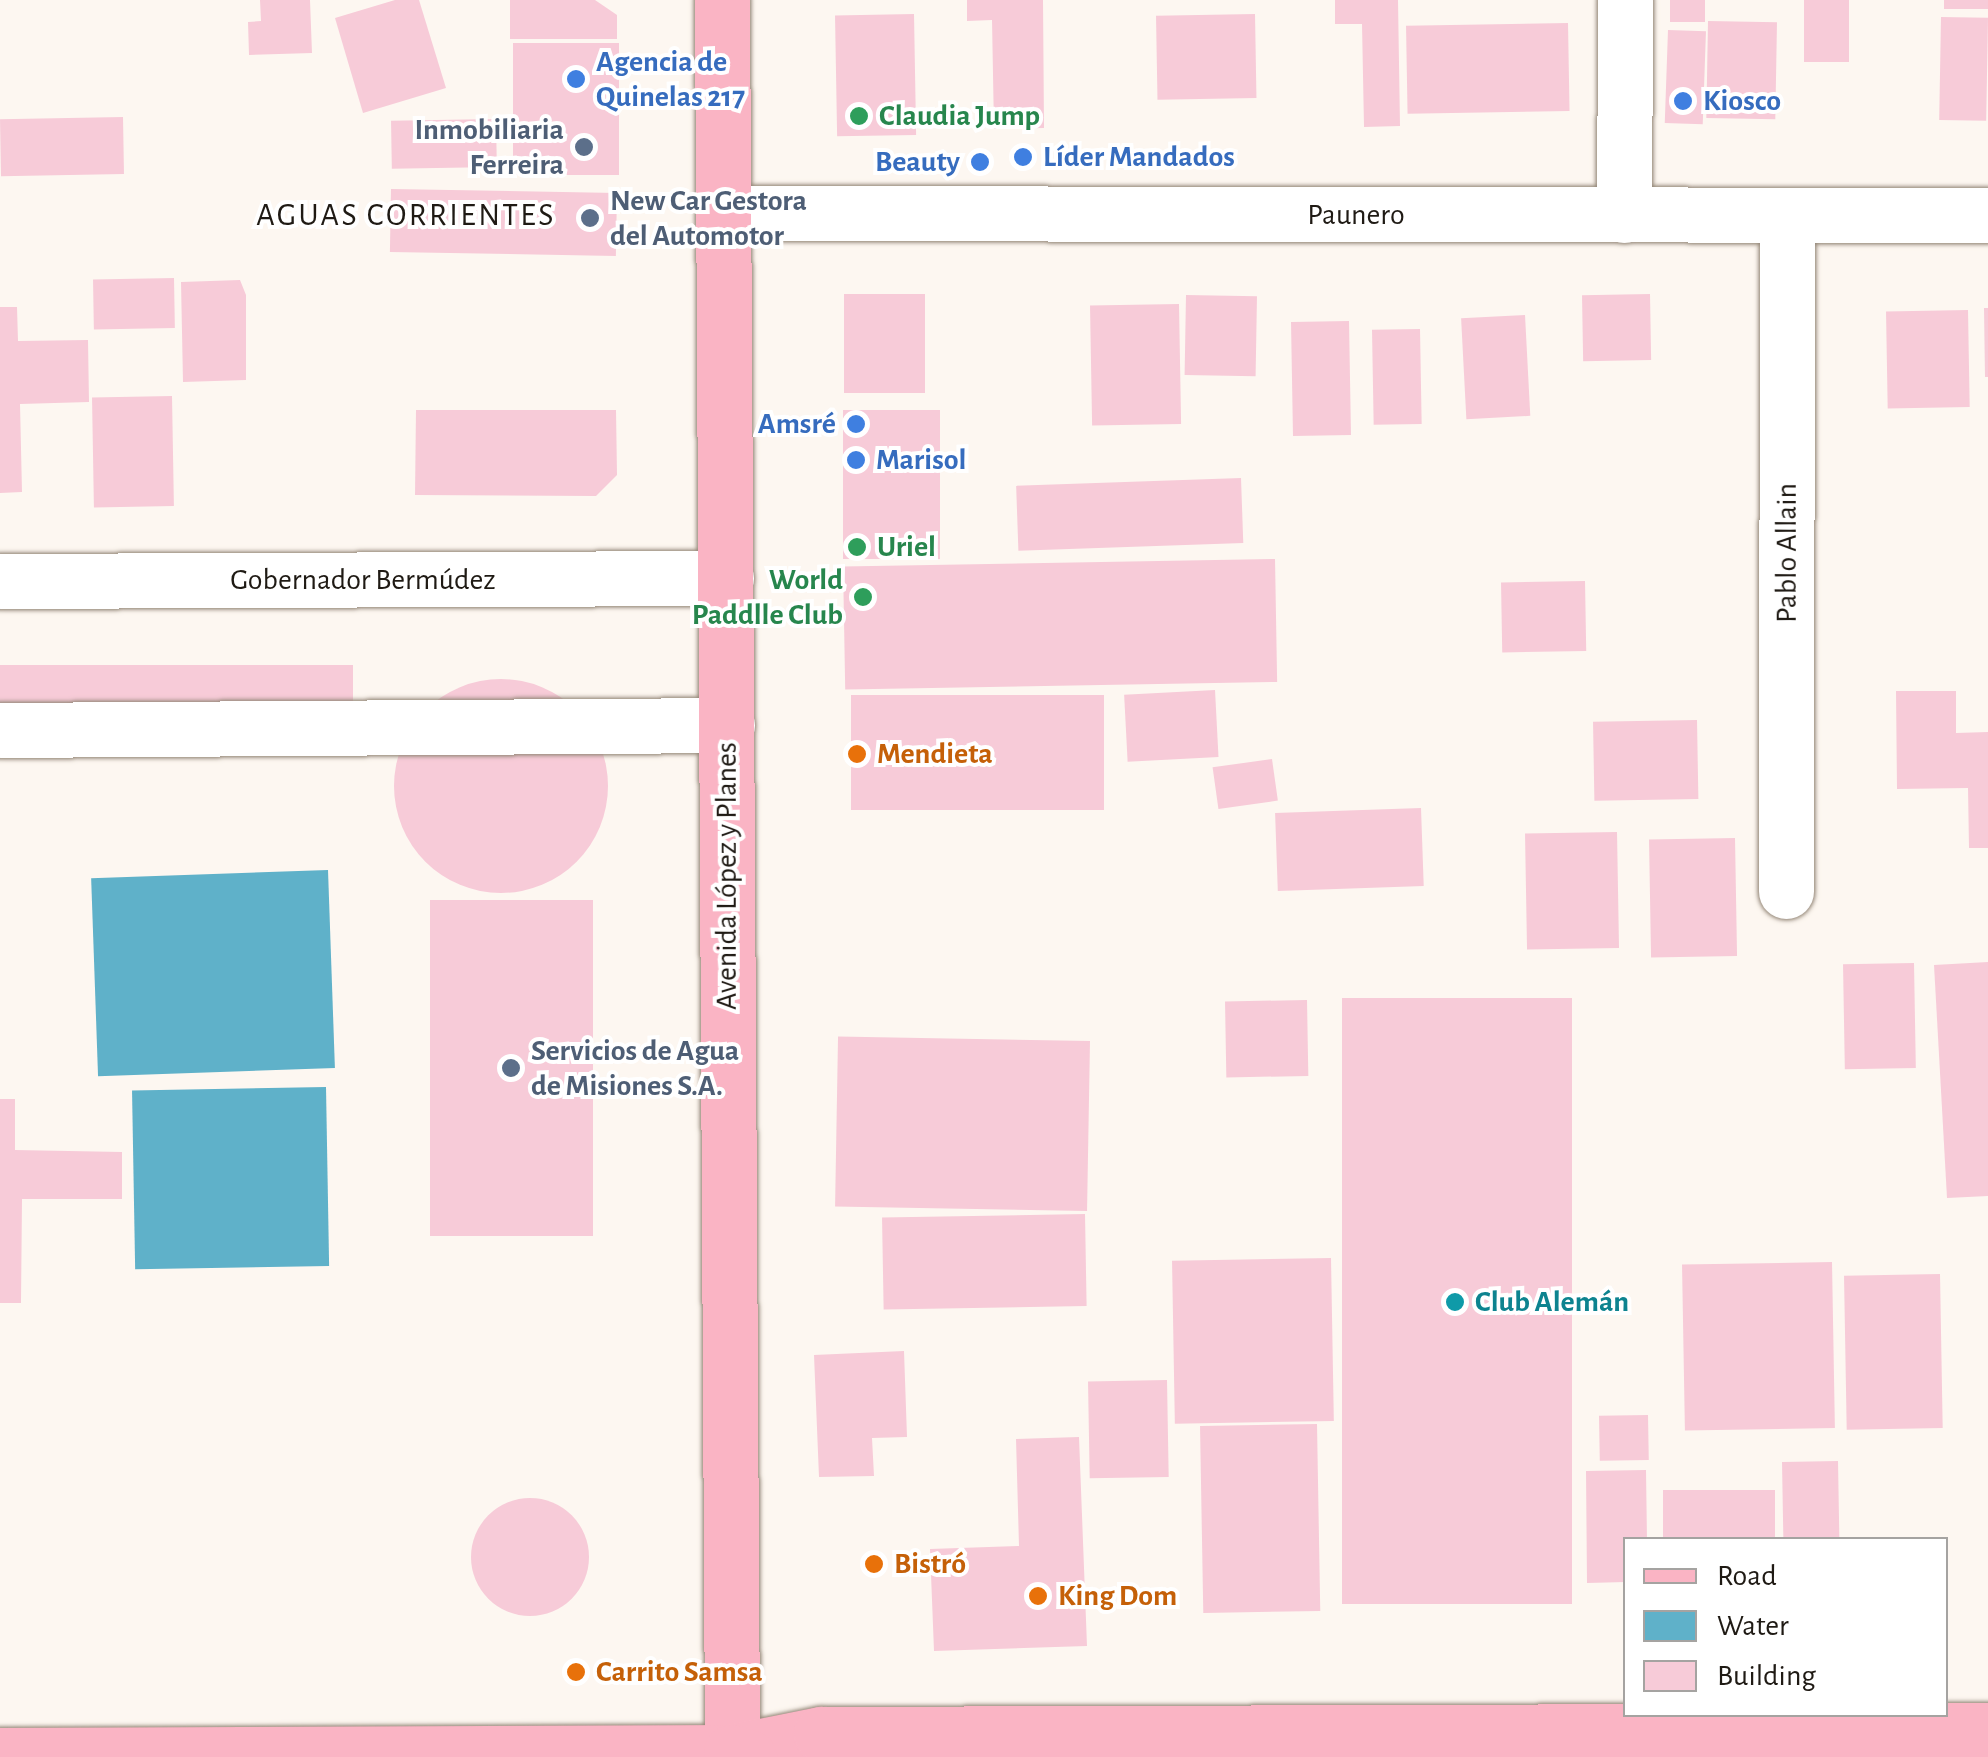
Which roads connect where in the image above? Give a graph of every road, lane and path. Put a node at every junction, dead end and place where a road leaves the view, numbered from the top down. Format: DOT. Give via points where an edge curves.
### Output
graph roads {
  1 [pos="722,0"];
  2 [pos="1625,0"];
  3 [pos="724,213"];
  4 [pos="1787,215"];
  5 [pos="1624,216"];
  6 [pos="1988,216"];
  7 [pos="726,578"];
  8 [pos="0,581"];
  9 [pos="726,726"];
  10 [pos="0,730"];
  11 [pos="1786,891"];
  12 [pos="1988,1730"];
  13 [pos="1841,1744"];
  14 [pos="0,1754"];
  15 [pos="735,1756"];
  1 -- 3 [label="main road, Avenida López y Planes"];
  2 -- 5 [label="street"];
  3 -- 5 [label="street, Paunero"];
  3 -- 7 [label="main road, Avenida López y Planes"];
  4 -- 5 [label="street, Paunero"];
  4 -- 6 [label="street, Paunero"];
  4 -- 11 [label="street, Pablo Allain"];
  7 -- 8 [label="street, Gobernador Bermúdez"];
  7 -- 9 [label="main road, Avenida López y Planes"];
  9 -- 10 [label="street"];
  9 -- 15 [label="main road, Avenida López y Planes"];
  12 -- 13 [label="main road"];
  13 -- 15 [label="main road" via="822,1734"];
  14 -- 15 [label="main road"];
}
